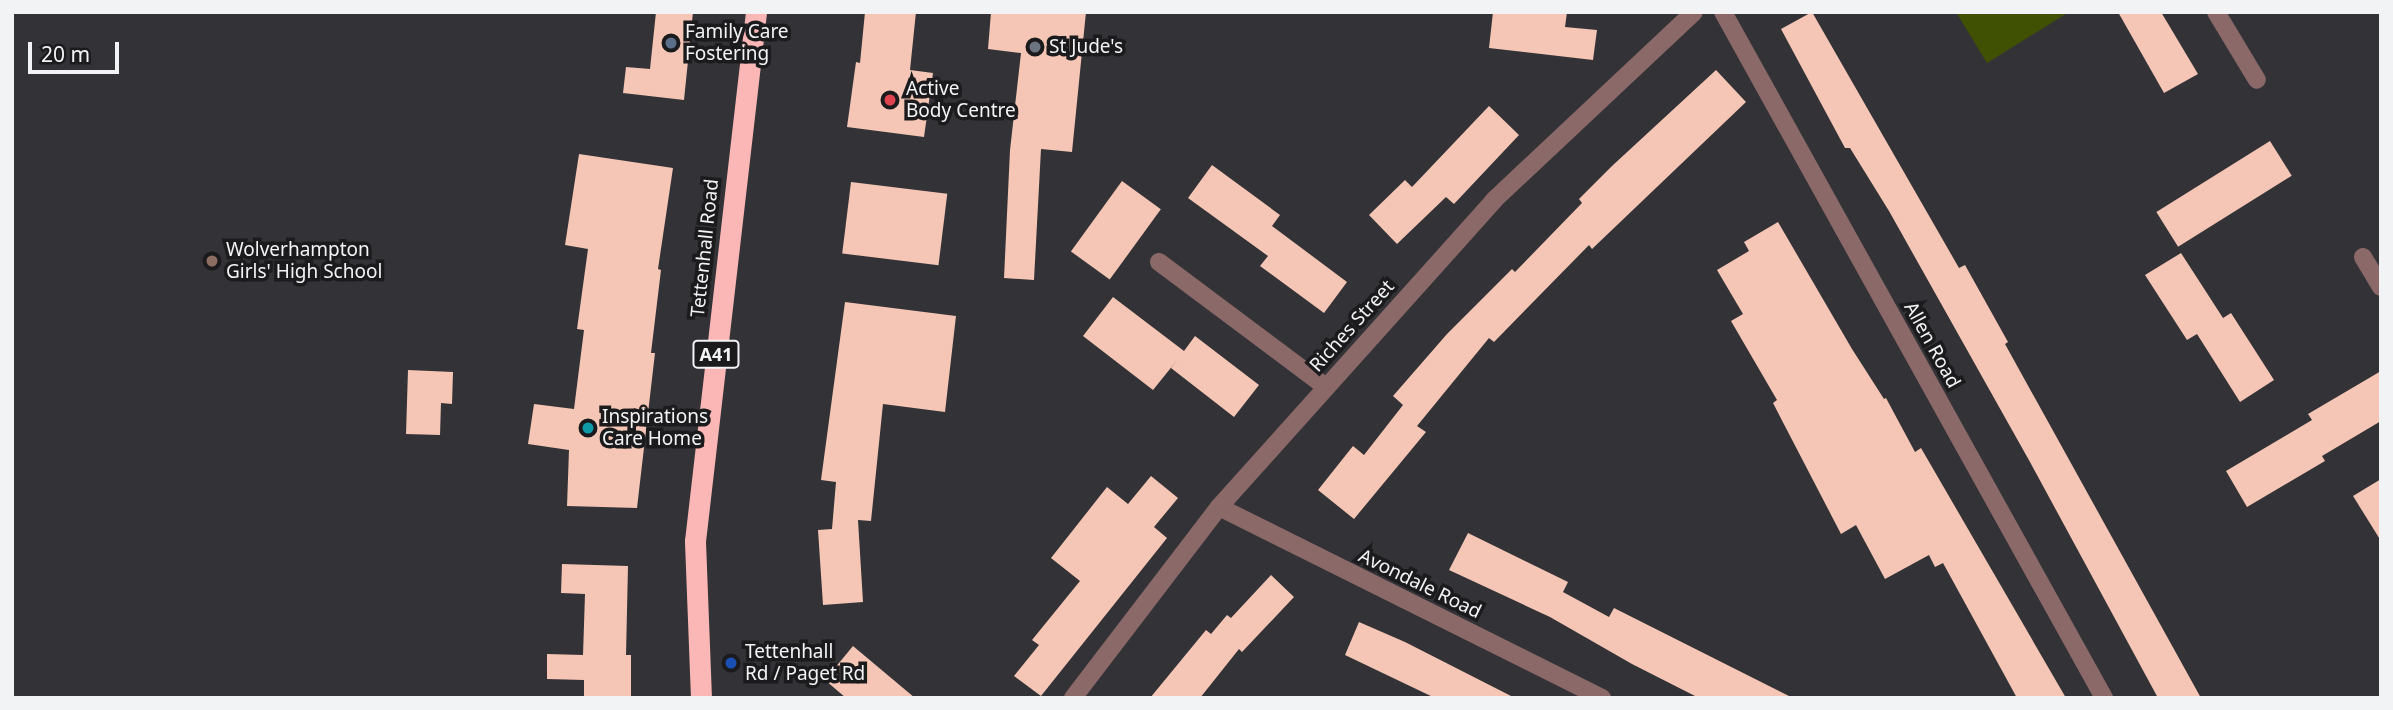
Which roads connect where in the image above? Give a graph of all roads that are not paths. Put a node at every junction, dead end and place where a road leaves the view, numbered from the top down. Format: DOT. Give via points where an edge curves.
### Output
graph roads {
  1 [pos="756,12"];
  2 [pos="1694,12"];
  3 [pos="1723,12"];
  4 [pos="2216,12"];
  5 [pos="2257,80"];
  6 [pos="2363,257"];
  7 [pos="1159,262"];
  8 [pos="2381,287"];
  9 [pos="1326,387"];
  10 [pos="1219,507"];
  11 [pos="701,698"];
  12 [pos="1073,698"];
  13 [pos="1602,698"];
  14 [pos="2104,698"];
  1 -- 11 [label="highway, Tettenhall Road / A41" via="695,541"];
  2 -- 9 [label="street, Riches Street" via="1494,200"];
  3 -- 14 [label="street, Allen Road"];
  4 -- 5 [label="street"];
  6 -- 8 [label="street"];
  7 -- 9 [label="street"];
  9 -- 10 [label="street, Riches Street"];
  10 -- 12 [label="street, Riches Street"];
  10 -- 13 [label="street, Avondale Road"];
}
